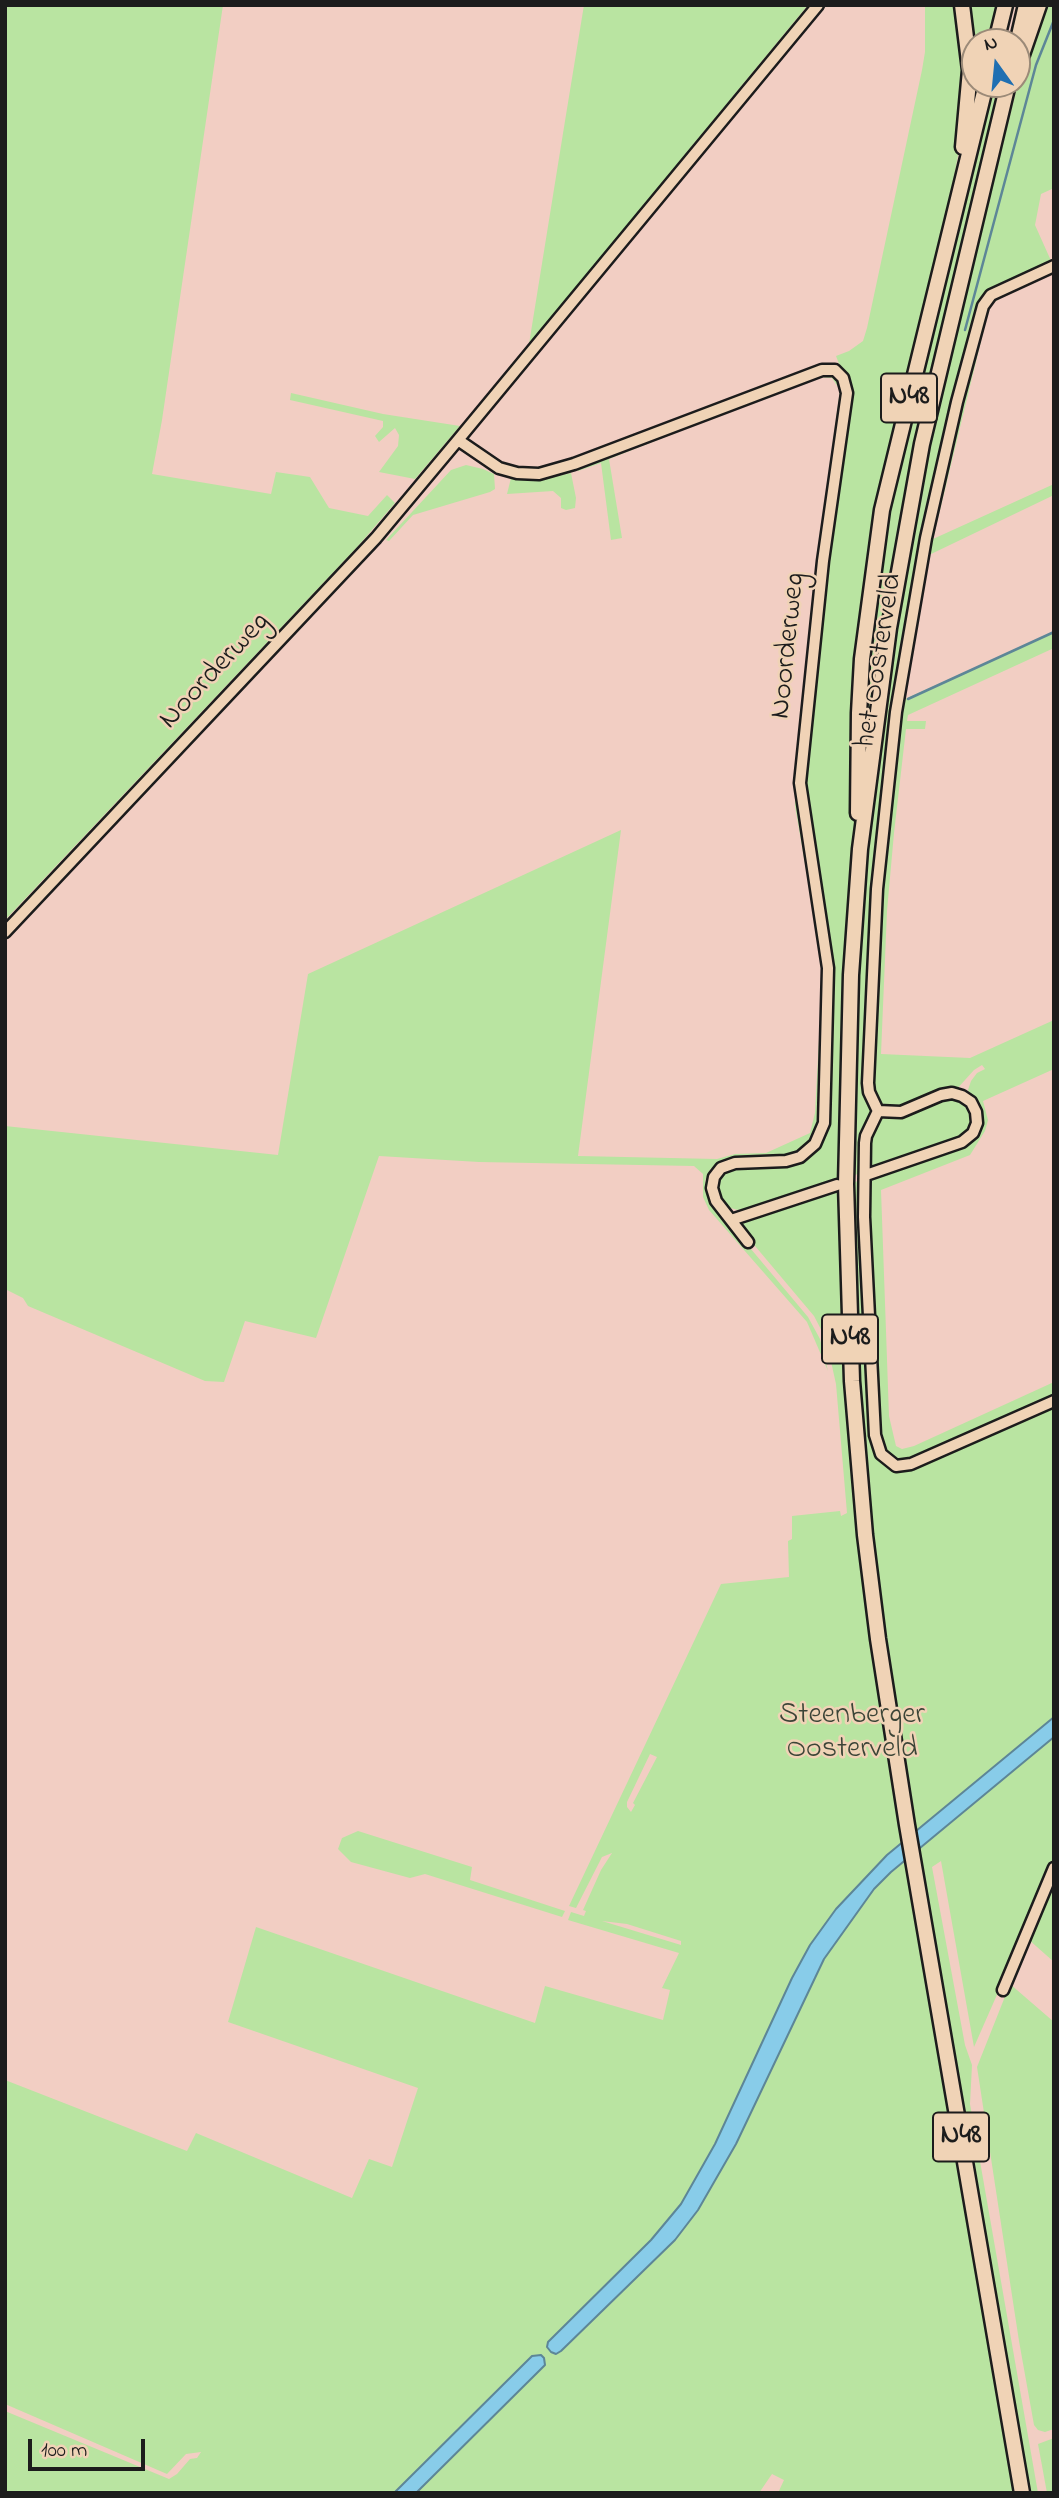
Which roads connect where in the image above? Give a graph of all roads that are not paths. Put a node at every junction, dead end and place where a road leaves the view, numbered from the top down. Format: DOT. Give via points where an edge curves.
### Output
graph roads {
  1 [pos="818,5"];
  2 [pos="962,5"];
  3 [pos="1005,5"];
  4 [pos="1026,5"];
  5 [pos="1039,5"];
  6 [pos="999,28"];
  7 [pos="1021,28"];
  8 [pos="1031,28"];
  9 [pos="983,98"];
  10 [pos="1006,98"];
  11 [pos="955,214"];
  12 [pos="1054,266"];
  13 [pos="458,440"];
  14 [pos="860,849"];
  15 [pos="5,932"];
  16 [pos="878,1111"];
  17 [pos="869,1174"];
  18 [pos="837,1185"];
  19 [pos="731,1220"];
  20 [pos="748,1242"];
  21 [pos="1054,1401"];
  22 [pos="1054,1868"];
  23 [pos="1003,1990"];
  24 [pos="1022,2493"];
  1 -- 13 [label="street, Noorderweg"];
  2 -- 11 [label="highway" via="970,70"];
  3 -- 6 [label="highway"];
  4 -- 7 [label="highway"];
  5 -- 8 [label="highway"];
  9 -- 11 [label="highway, N48"];
  10 -- 14 [label="highway, N48" via="909,510"];
  11 -- 14 [label="highway, N48" via="880,523 862,659 857,790"];
  12 -- 16 [label="street, het Oosterveld" via="991,295 983,306 926,538 898,700 877,888 868,1086"];
  13 -- 15 [label="street, Noorderweg" via="376,538"];
  13 -- 19 [label="street, Noorderweg" via="499,468 539,474 822,370 835,370 845,385 800,783 828,968 824,1123 815,1144 800,1157 721,1168 713,1182 713,1194"];
  14 -- 24 [label="highway, N48" via="846,1117 850,1340 858,1459 872,1592 907,1825"];
  16 -- 17 [label="street" via="901,1112 951,1093 971,1102 977,1123 962,1142"];
  16 -- 21 [label="street" via="865,1143 864,1216 875,1435 881,1454 897,1466 911,1464"];
  18 -- 19 [label="street"];
  19 -- 20 [label="street, Noorderweg"];
  22 -- 23 [label="street"];
}
